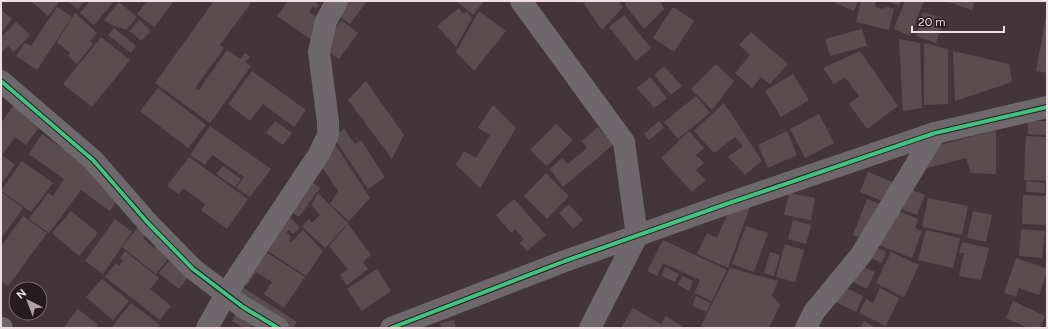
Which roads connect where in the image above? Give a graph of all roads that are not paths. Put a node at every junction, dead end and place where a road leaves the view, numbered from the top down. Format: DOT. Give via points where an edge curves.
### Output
graph roads {
  1 [pos="337,1"];
  2 [pos="521,1"];
  3 [pos="1,81"];
  4 [pos="1047,107"];
  5 [pos="935,133"];
  6 [pos="636,236"];
  7 [pos="226,294"];
  8 [pos="208,328"];
  9 [pos="278,328"];
  10 [pos="391,328"];
  11 [pos="590,328"];
  12 [pos="806,328"];
  1 -- 7 [label="street" via="326,21 319,52 328,135 319,154"];
  2 -- 6 [label="street" via="624,142"];
  3 -- 7 [label="street" via="92,160 192,269"];
  4 -- 5 [label="street"];
  5 -- 6 [label="street"];
  5 -- 12 [label="street" via="861,254 814,312"];
  6 -- 10 [label="street"];
  6 -- 11 [label="street"];
  7 -- 8 [label="street"];
  7 -- 9 [label="street"];
}
